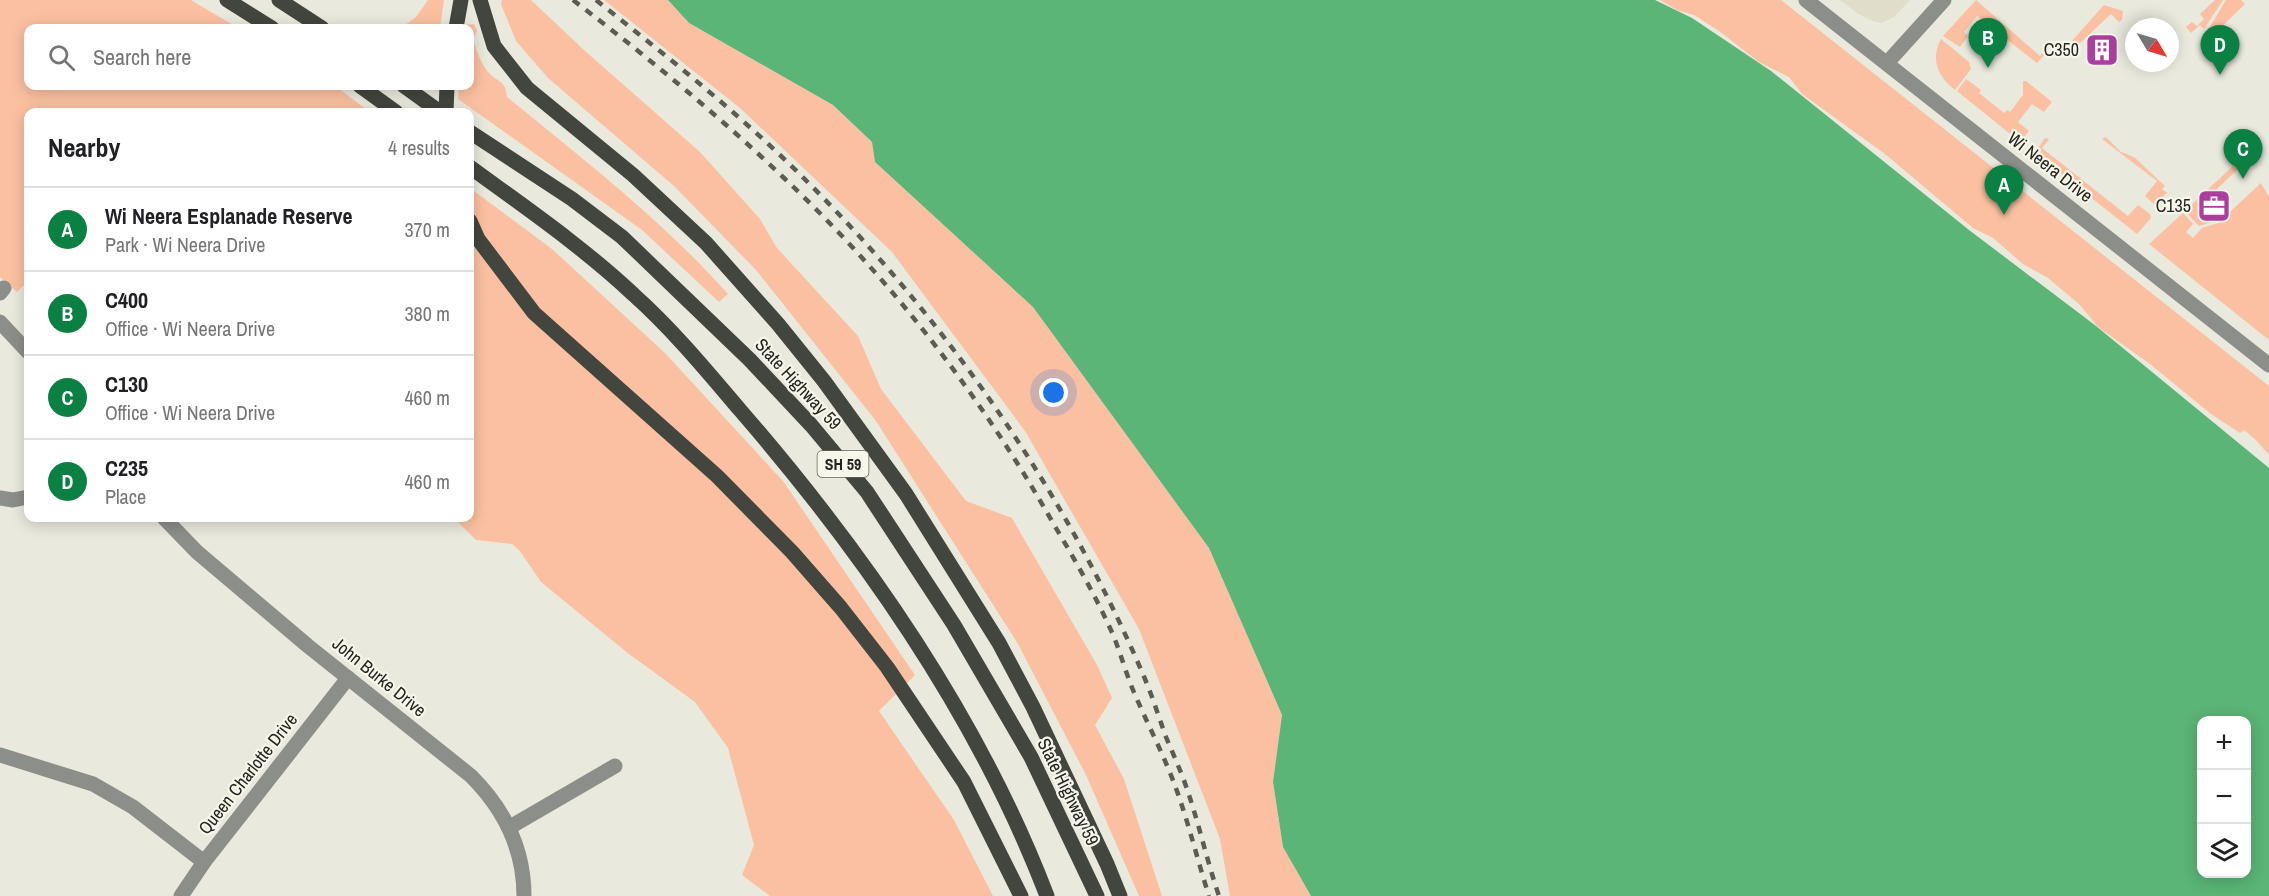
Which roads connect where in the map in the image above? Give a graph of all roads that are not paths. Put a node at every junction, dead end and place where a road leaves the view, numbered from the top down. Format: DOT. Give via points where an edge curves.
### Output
graph roads {
  1 [pos="227,0"];
  2 [pos="279,0"];
  3 [pos="461,0"];
  4 [pos="480,0"];
  5 [pos="1806,0"];
  6 [pos="1944,0"];
  7 [pos="266,24"];
  8 [pos="316,24"];
  9 [pos="457,24"];
  10 [pos="1887,63"];
  11 [pos="366,90"];
  12 [pos="410,90"];
  13 [pos="447,90"];
  14 [pos="390,108"];
  15 [pos="434,108"];
  16 [pos="446,108"];
  17 [pos="474,135"];
  18 [pos="474,170"];
  19 [pos="474,230"];
  20 [pos="0,322"];
  21 [pos="24,348"];
  22 [pos="2269,365"];
  23 [pos="0,498"];
  24 [pos="24,498"];
  25 [pos="168,522"];
  26 [pos="348,678"];
  27 [pos="0,755"];
  28 [pos="615,766"];
  29 [pos="510,827"];
  30 [pos="204,862"];
  31 [pos="181,896"];
  32 [pos="524,896"];
  33 [pos="1021,896"];
  34 [pos="1047,896"];
  35 [pos="1097,896"];
  36 [pos="1120,896"];
  1 -- 7 [label="main road"];
  2 -- 8 [label="main road"];
  3 -- 9 [label="main road"];
  4 -- 36 [label="main road" via="494,46 527,88 640,181 706,243 824,381 906,494 999,643 1033,707"];
  5 -- 10 [label="street, Wi Neera Drive"];
  6 -- 10 [label="street"];
  10 -- 22 [label="street, Wi Neera Drive"];
  11 -- 14 [label="main road"];
  12 -- 15 [label="main road"];
  13 -- 16 [label="main road"];
  17 -- 35 [label="main road, State Highway 59 / SH 59" via="622,237 750,360 867,492 954,625 1031,757"];
  18 -- 34 [label="main road, SH 59" via="548,223 633,293 668,327 788,465 854,552 928,661 990,768"];
  19 -- 33 [label="main road" via="534,313 717,476 841,608 887,667 964,782"];
  20 -- 21 [label="street"];
  23 -- 24 [label="street"];
  25 -- 26 [label="street, John Burke Drive" via="197,552"];
  26 -- 29 [label="street, John Burke Drive" via="471,776"];
  26 -- 30 [label="street, Queen Charlotte Drive"];
  27 -- 30 [label="street" via="93,784 133,807"];
  28 -- 29 [label="street"];
  29 -- 32 [label="street, John Burke Drive" via="521,861"];
  30 -- 31 [label="street, Queen Charlotte Drive"];
}
